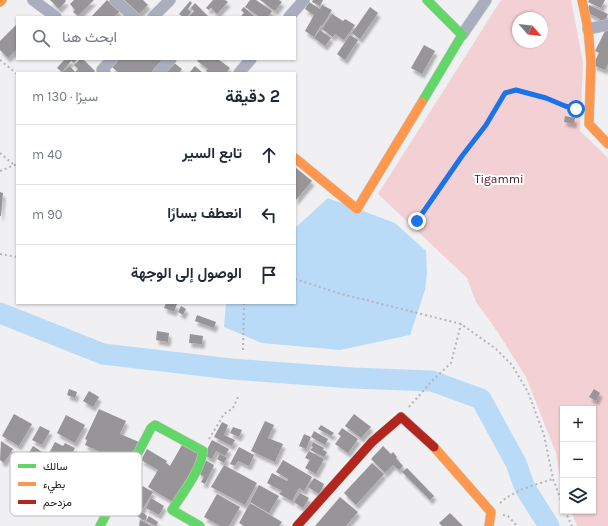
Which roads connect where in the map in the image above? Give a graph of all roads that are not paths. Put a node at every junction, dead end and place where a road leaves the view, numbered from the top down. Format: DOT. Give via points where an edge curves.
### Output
graph roads {
  1 [pos="2,0"];
  2 [pos="33,0"];
  3 [pos="115,0"];
  4 [pos="170,0"];
  5 [pos="304,0"];
  6 [pos="427,0"];
  7 [pos="486,0"];
  8 [pos="582,0"];
  9 [pos="0,2"];
  10 [pos="55,16"];
  11 [pos="133,16"];
  12 [pos="154,16"];
  13 [pos="290,16"];
  14 [pos="608,25"];
  15 [pos="588,29"];
  16 [pos="462,35"];
  17 [pos="111,60"];
  18 [pos="170,60"];
  19 [pos="250,60"];
  20 [pos="104,72"];
  21 [pos="159,72"];
  22 [pos="240,72"];
  23 [pos="608,144"];
  24 [pos="296,159"];
  25 [pos="139,452"];
  26 [pos="105,516"];
  27 [pos="195,525"];
  28 [pos="100,526"];
  29 [pos="297,526"];
  30 [pos="489,526"];
  1 -- 9 [label="street"];
  2 -- 10 [label="street"];
  3 -- 11 [label="street"];
  4 -- 12 [label="street"];
  5 -- 13 [label="street"];
  6 -- 16 [label="street"];
  7 -- 16 [label="street"];
  8 -- 15 [label="street"];
  14 -- 15 [label="street"];
  15 -- 23 [label="street" via="591,62 589,124"];
  16 -- 24 [label="street" via="357,208"];
  17 -- 20 [label="street" via="102,70"];
  18 -- 21 [label="street"];
  19 -- 22 [label="street"];
  25 -- 27 [label="street" via="155,424 203,451 199,465 172,510"];
  26 -- 28 [label="street"];
  29 -- 30 [label="street" via="372,442 401,417 432,444 491,512"];
}
